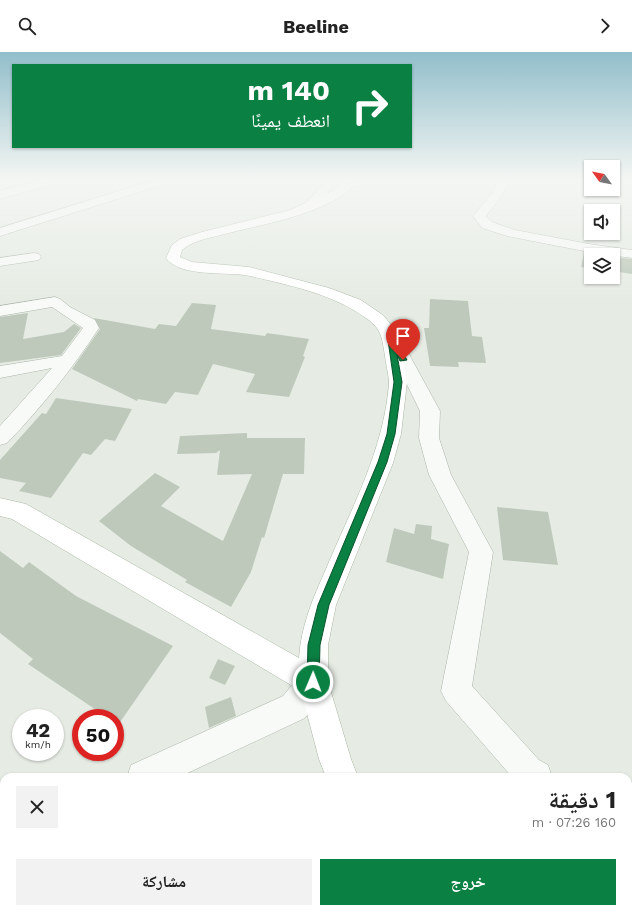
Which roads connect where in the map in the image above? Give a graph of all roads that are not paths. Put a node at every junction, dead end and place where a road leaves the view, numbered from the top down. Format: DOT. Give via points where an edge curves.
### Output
graph roads {
  1 [pos="38,220"];
  2 [pos="266,220"];
  3 [pos="483,220"];
  4 [pos="0,232"];
  5 [pos="632,254"];
  6 [pos="34,257"];
  7 [pos="0,262"];
  8 [pos="0,311"];
  9 [pos="390,334"];
  10 [pos="69,360"];
  11 [pos="0,372"];
  12 [pos="0,438"];
  13 [pos="0,507"];
  14 [pos="313,682"];
  15 [pos="152,773"];
  16 [pos="340,773"];
  17 [pos="531,773"];
  1 -- 4 [label="street"];
  2 -- 9 [label="main road" via="194,238 177,246 173,258 190,266 249,271 324,291 355,303 378,319"];
  3 -- 5 [label="street" via="487,225 546,241"];
  6 -- 7 [label="street"];
  8 -- 10 [label="street" via="55,302 64,310 89,323 91,328"];
  9 -- 14 [label="main road" via="398,382 391,434 323,605 314,645"];
  9 -- 17 [label="street" via="430,411 429,438 440,475 481,552 456,691"];
  10 -- 11 [label="street"];
  10 -- 12 [label="street" via="28,411"];
  13 -- 14 [label="main road" via="18,512"];
  14 -- 15 [label="street" via="294,707"];
  14 -- 16 [label="main road"];
}
